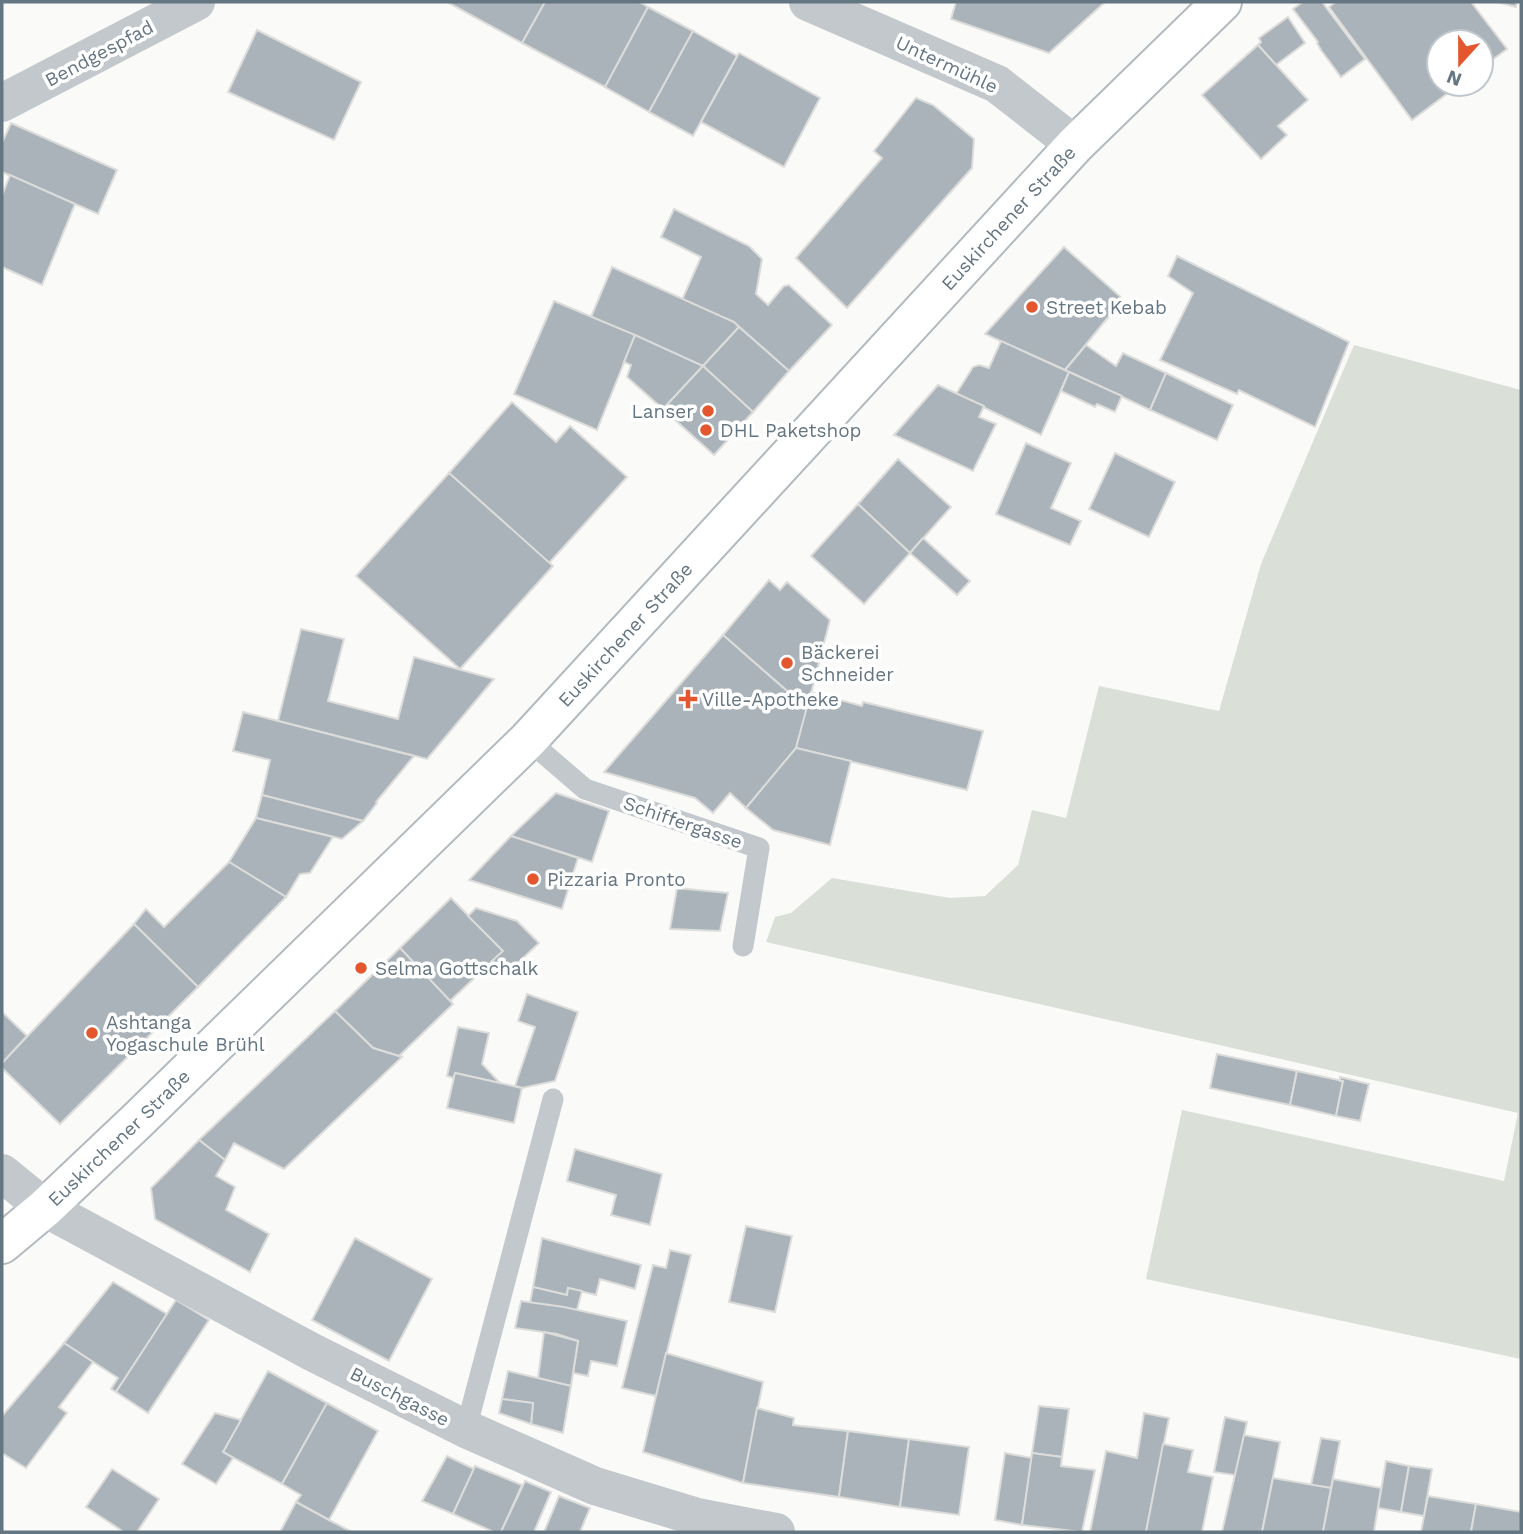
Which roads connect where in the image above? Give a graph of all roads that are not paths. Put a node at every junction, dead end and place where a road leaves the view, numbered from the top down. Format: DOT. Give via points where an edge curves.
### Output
graph roads {
  1 [pos="196,2"];
  2 [pos="1222,2"];
  3 [pos="825,5"];
  4 [pos="2,103"];
  5 [pos="1075,145"];
  6 [pos="528,740"];
  7 [pos="743,946"];
  8 [pos="553,1099"];
  9 [pos="2,1174"];
  10 [pos="45,1208"];
  11 [pos="2,1244"];
  12 [pos="466,1429"];
  13 [pos="776,1532"];
  1 -- 4 [label="street, Bendgespfad"];
  2 -- 5 [label="main road, Euskirchener Straße"];
  3 -- 5 [label="street, Untermühle" via="997,84"];
  5 -- 6 [label="main road, Euskirchener Straße"];
  6 -- 7 [label="lane, Schiffergasse" via="585,789 759,848"];
  6 -- 10 [label="main road, Euskirchener Straße"];
  8 -- 12 [label="lane"];
  9 -- 10 [label="street, Buschgasse"];
  10 -- 11 [label="main road, Euskirchener Straße"];
  10 -- 12 [label="street, Buschgasse"];
  12 -- 13 [label="street, Buschgasse" via="595,1486 697,1517"];
}
